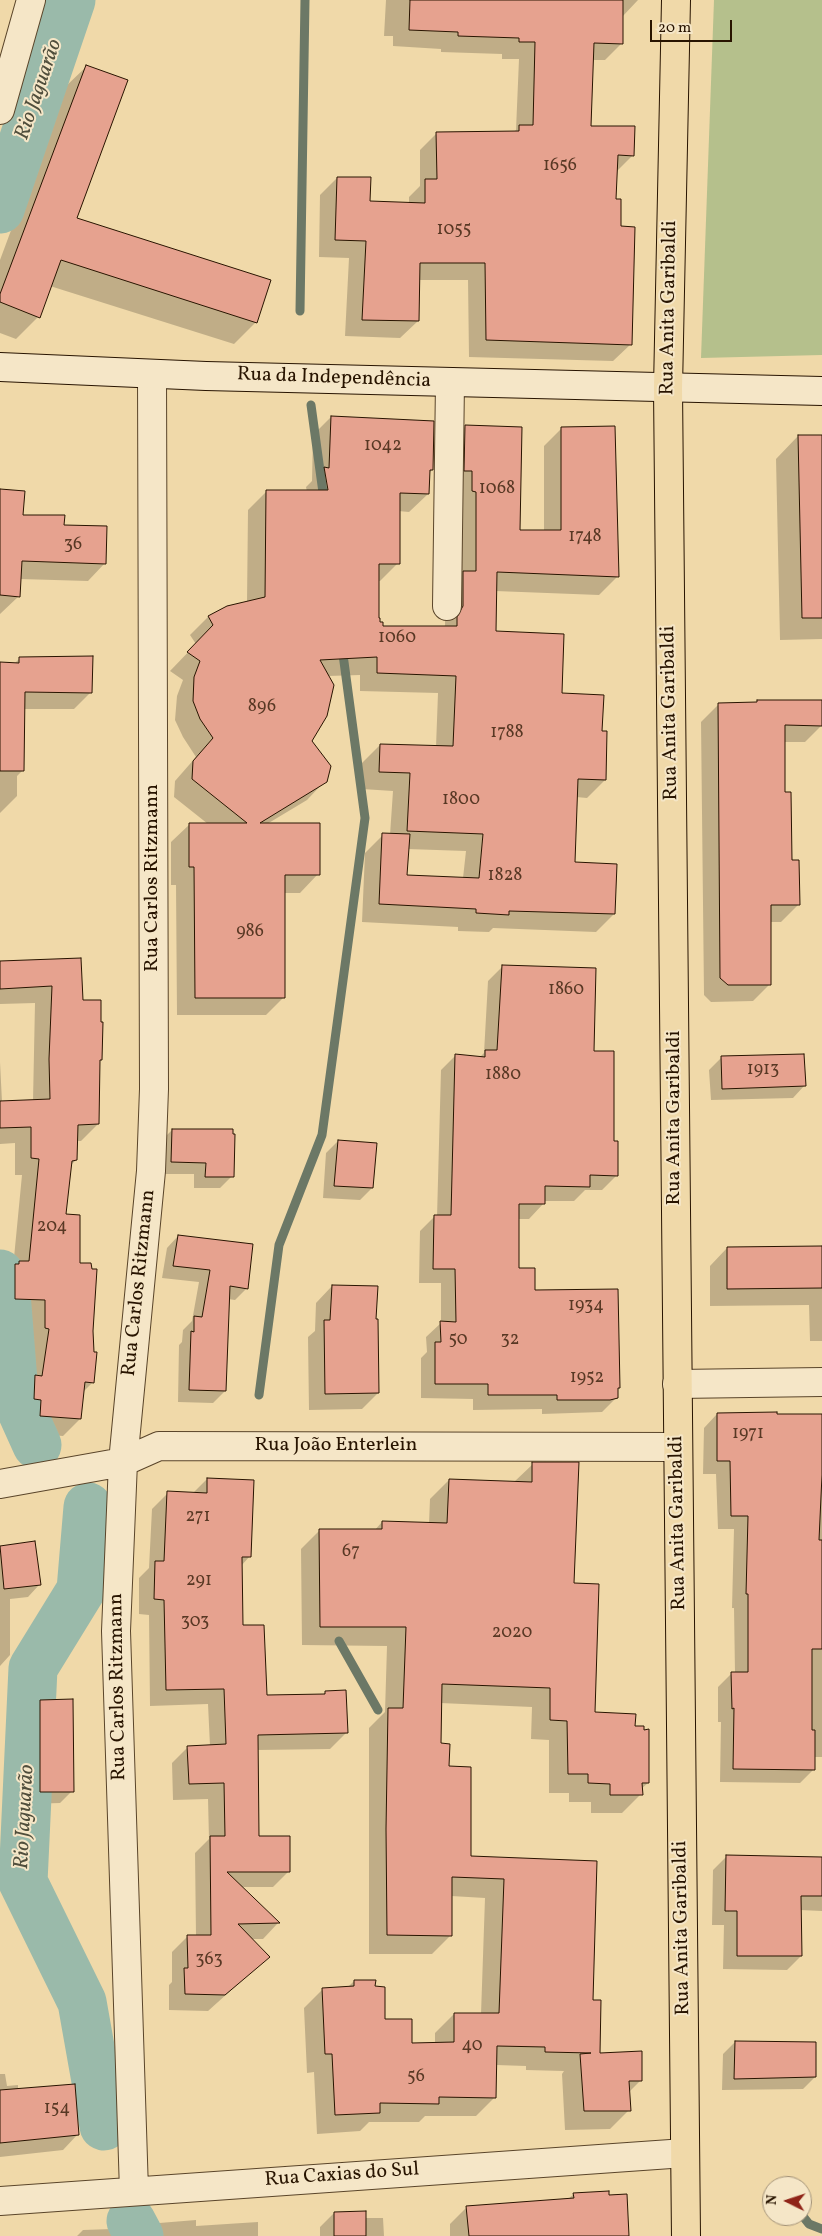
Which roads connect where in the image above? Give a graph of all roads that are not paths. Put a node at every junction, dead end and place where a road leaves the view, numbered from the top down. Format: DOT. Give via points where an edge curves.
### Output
graph roads {
  1 [pos="31,0"];
  2 [pos="676,0"];
  3 [pos="0,110"];
  4 [pos="8,367"];
  5 [pos="152,374"];
  6 [pos="450,382"];
  7 [pos="668,388"];
  8 [pos="822,391"];
  9 [pos="447,606"];
  10 [pos="822,1382"];
  11 [pos="677,1384"];
  12 [pos="678,1446"];
  13 [pos="123,1462"];
  14 [pos="0,1484"];
  15 [pos="685,2153"];
  16 [pos="134,2191"];
  17 [pos="0,2201"];
  18 [pos="686,2236"];
  1 -- 3 [label="street"];
  2 -- 7 [label="main road, Rua Anita Garibaldi"];
  4 -- 5 [label="street, Rua da Independência"];
  5 -- 6 [label="street, Rua da Independência"];
  5 -- 13 [label="street, Rua Carlos Ritzmann" via="153,1116 151,1171"];
  6 -- 7 [label="street, Rua da Independência"];
  6 -- 9 [label="street"];
  7 -- 8 [label="street, Rua da Independência"];
  7 -- 11 [label="main road, Rua Anita Garibaldi"];
  10 -- 11 [label="street"];
  11 -- 12 [label="main road, Rua Anita Garibaldi"];
  12 -- 13 [label="street, Rua João Enterlein" via="159,1446"];
  12 -- 15 [label="main road, Rua Anita Garibaldi"];
  13 -- 14 [label="street, Rua João Enterlein"];
  13 -- 16 [label="street, Rua Carlos Ritzmann" via="116,1682"];
  15 -- 16 [label="street, Rua Caxias do Sul"];
  15 -- 18 [label="main road, Rua Anita Garibaldi"];
  16 -- 17 [label="street, Rua Caxias do Sul"];
}
